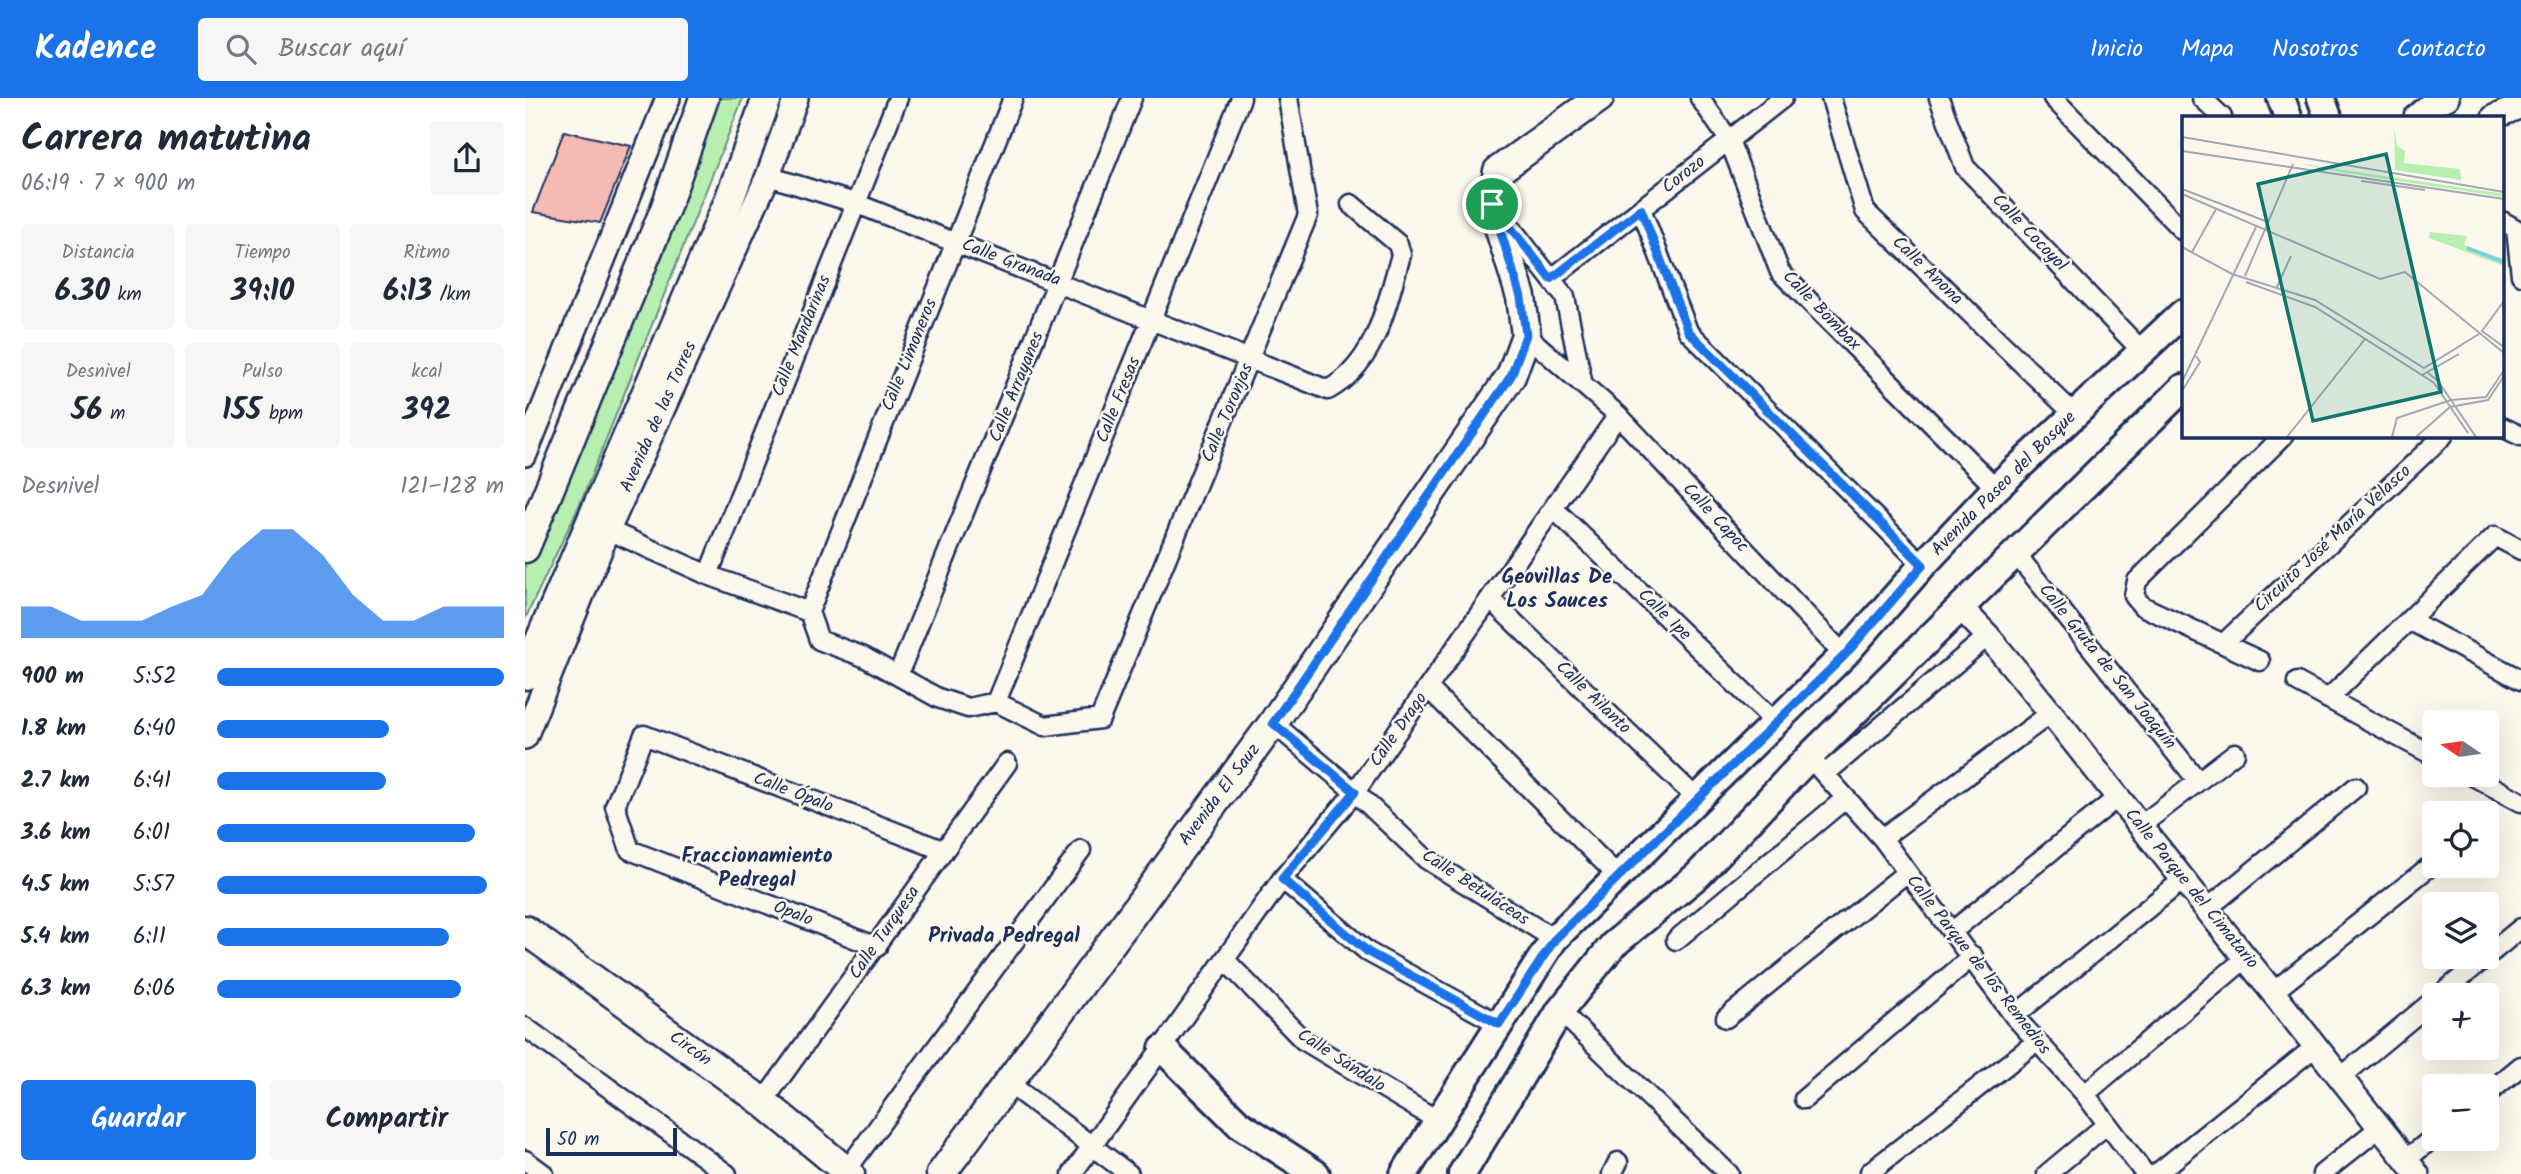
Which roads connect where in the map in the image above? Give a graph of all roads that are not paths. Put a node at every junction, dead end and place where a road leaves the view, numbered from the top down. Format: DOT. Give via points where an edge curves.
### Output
graph roads {
  1 [pos="668,98"];
  2 [pos="704,98"];
  3 [pos="767,98"];
  4 [pos="796,98"];
  5 [pos="898,98"];
  6 [pos="1013,98"];
  7 [pos="1132,98"];
  8 [pos="1241,98"];
  9 [pos="1288,98"];
  10 [pos="1599,98"];
  11 [pos="1700,98"];
  12 [pos="1783,98"];
  13 [pos="1831,98"];
  14 [pos="1939,98"];
  15 [pos="2053,98"];
  16 [pos="2202,98"];
  17 [pos="2281,98"];
  18 [pos="2321,98"];
  19 [pos="2447,98"];
  20 [pos="2521,106"];
  21 [pos="2221,116"];
  22 [pos="2288,116"];
  23 [pos="2328,116"];
  24 [pos="2417,116"];
  25 [pos="2496,116"];
  26 [pos="1729,140"];
  27 [pos="768,176"];
  28 [pos="855,203"];
  29 [pos="1351,204"];
  30 [pos="1492,204"];
  31 [pos="1641,209"];
  32 [pos="2504,222"];
  33 [pos="2182,230"];
  34 [pos="955,242"];
  35 [pos="2521,275"];
  36 [pos="1551,279"];
  37 [pos="1060,282"];
  38 [pos="2182,314"];
  39 [pos="1152,321"];
  40 [pos="1526,335"];
  41 [pos="2143,352"];
  42 [pos="1251,359"];
  43 [pos="1583,385"];
  44 [pos="2182,389"];
  45 [pos="2074,414"];
  46 [pos="1618,415"];
  47 [pos="2504,428"];
  48 [pos="2521,436"];
  49 [pos="2281,438"];
  50 [pos="2441,438"];
  51 [pos="525,454"];
  52 [pos="1996,488"];
  53 [pos="1553,508"];
  54 [pos="608,530"];
  55 [pos="525,548"];
  56 [pos="2521,550"];
  57 [pos="2016,554"];
  58 [pos="1923,565"];
  59 [pos="708,575"];
  60 [pos="1490,599"];
  61 [pos="1961,608"];
  62 [pos="809,612"];
  63 [pos="2409,620"];
  64 [pos="1988,636"];
  65 [pos="2224,643"];
  66 [pos="1844,656"];
  67 [pos="2260,661"];
  68 [pos="898,674"];
  69 [pos="525,675"];
  70 [pos="2521,680"];
  71 [pos="2297,682"];
  72 [pos="1428,688"];
  73 [pos="2328,699"];
  74 [pos="996,702"];
  75 [pos="2051,713"];
  76 [pos="1775,722"];
  77 [pos="1273,723"];
  78 [pos="644,735"];
  79 [pos="525,737"];
  80 [pos="2422,750"];
  81 [pos="2235,753"];
  82 [pos="1007,763"];
  83 [pos="1817,765"];
  84 [pos="2199,781"];
  85 [pos="2356,787"];
  86 [pos="2495,788"];
  87 [pos="1355,792"];
  88 [pos="2118,797"];
  89 [pos="1696,798"];
  90 [pos="1846,798"];
  91 [pos="2521,802"];
  92 [pos="2140,826"];
  93 [pos="1882,838"];
  94 [pos="942,850"];
  95 [pos="1081,850"];
  96 [pos="1906,873"];
  97 [pos="2422,873"];
  98 [pos="1617,875"];
  99 [pos="1282,879"];
  100 [pos="2184,879"];
  101 [pos="2208,908"];
  102 [pos="528,927"];
  103 [pos="2521,928"];
  104 [pos="1954,930"];
  105 [pos="1555,939"];
  106 [pos="1676,940"];
  107 [pos="2499,946"];
  108 [pos="877,947"];
  109 [pos="1973,956"];
  110 [pos="2246,958"];
  111 [pos="1225,960"];
  112 [pos="2472,969"];
  113 [pos="2455,983"];
  114 [pos="2273,992"];
  115 [pos="2422,1010"];
  116 [pos="1560,1011"];
  117 [pos="2014,1016"];
  118 [pos="1726,1018"];
  119 [pos="1499,1024"];
  120 [pos="525,1027"];
  121 [pos="2036,1042"];
  122 [pos="2315,1047"];
  123 [pos="1163,1049"];
  124 [pos="2521,1066"];
  125 [pos="2340,1077"];
  126 [pos="1007,1082"];
  127 [pos="2499,1084"];
  128 [pos="2085,1094"];
  129 [pos="1804,1099"];
  130 [pos="763,1102"];
  131 [pos="1437,1121"];
  132 [pos="2106,1125"];
  133 [pos="2379,1128"];
  134 [pos="1093,1147"];
  135 [pos="2424,1151"];
  136 [pos="525,1160"];
  137 [pos="2412,1167"];
  138 [pos="1870,1172"];
  139 [pos="721,1173"];
  140 [pos="847,1173"];
  141 [pos="544,1174"];
  142 [pos="941,1174"];
  143 [pos="1072,1174"];
  144 [pos="1129,1174"];
  145 [pos="1316,1174"];
  146 [pos="1404,1174"];
  147 [pos="1462,1174"];
  148 [pos="1729,1174"];
  149 [pos="2047,1174"];
  150 [pos="2145,1174"];
  151 [pos="2156,1174"];
  152 [pos="2322,1174"];
  1 -- 51 [label="street"];
  2 -- 55 [label="main road" via="666,209"];
  3 -- 69 [label="main road, Avenida de las Torres" via="728,203"];
  4 -- 27 [label="street, Avenida de las Torres"];
  5 -- 28 [label="street, Calle Mandarinas"];
  6 -- 34 [label="street, Calle Limoneros"];
  7 -- 37 [label="street, Calle Arrayanes"];
  8 -- 39 [label="street, Calle Fresas"];
  9 -- 42 [label="street, Calle Toronjas" via="1308,215"];
  10 -- 30 [label="main road, Avenida El Sauz" via="1498,171"];
  11 -- 26 [label="street, Calle Bombax"];
  12 -- 26 [label="street, Corozo"];
  13 -- 45 [label="street, Calle Anona" via="1865,211"];
  14 -- 41 [label="street, Calle Cocoyol" via="1965,167"];
  15 -- 33 [label="street"];
  16 -- 21 [label="street"];
  17 -- 22 [label="main road"];
  18 -- 23 [label="main road"];
  19 -- 24 [label="street"];
  20 -- 25 [label="street"];
  26 -- 31 [label="street, Corozo"];
  26 -- 52 [label="street, Calle Bombax" via="1780,272"];
  27 -- 28 [label="street, Calle Granada"];
  27 -- 54 [label="street, Avenida de las Torres"];
  28 -- 34 [label="street, Calle Granada"];
  28 -- 59 [label="street, Calle Mandarinas"];
  29 -- 42 [label="street, Calle Granada" via="1398,244 1401,255 1373,346 1346,380 1328,390"];
  30 -- 36 [label="street"];
  30 -- 40 [label="main road, Avenida El Sauz" via="1521,297"];
  31 -- 36 [label="street, Corozo"];
  31 -- 58 [label="street" via="1688,331"];
  32 -- 35 [label="street" via="2516,229"];
  34 -- 37 [label="street, Calle Granada"];
  34 -- 62 [label="street, Calle Limoneros"];
  36 -- 43 [label="street" via="1566,297"];
  37 -- 39 [label="street, Calle Granada"];
  37 -- 68 [label="street, Calle Arrayanes"];
  38 -- 41 [label="main road, Avenida Paseo del Bosque"];
  39 -- 42 [label="street, Calle Granada"];
  39 -- 74 [label="street, Calle Fresas"];
  40 -- 43 [label="street, Calle Capoc"];
  40 -- 77 [label="main road, Avenida El Sauz" via="1511,376"];
  41 -- 45 [label="main road, Avenida Paseo del Bosque"];
  42 -- 74 [label="street, Calle Toronjas" via="1100,719 1045,726"];
  43 -- 46 [label="street, Calle Capoc"];
  44 -- 57 [label="main road"];
  45 -- 52 [label="main road, Avenida Paseo del Bosque"];
  46 -- 53 [label="street, Calle Drago"];
  46 -- 66 [label="street, Calle Capoc"];
  47 -- 48 [label="street"];
  49 -- 65 [label="street" via="2137,581 2134,596 2142,606"];
  50 -- 65 [label="street, Circuito José María Velasco"];
  52 -- 58 [label="main road, Avenida Paseo del Bosque"];
  53 -- 60 [label="street, Calle Drago"];
  53 -- 76 [label="street, Calle Ipe"];
  54 -- 59 [label="street"];
  54 -- 79 [label="street, Avenida de las Torres"];
  56 -- 63 [label="street" via="2495,536"];
  57 -- 61 [label="main road"];
  57 -- 84 [label="street, Calle Gruta de San Joaquín"];
  58 -- 66 [label="main road, Avenida Paseo del Bosque"];
  59 -- 62 [label="street"];
  60 -- 72 [label="street, Calle Drago"];
  60 -- 89 [label="street, Calle Ailanto"];
  61 -- 64 [label="street, Calle Parque del Cimatario"];
  61 -- 83 [label="main road"];
  62 -- 68 [label="street" via="819,640"];
  63 -- 70 [label="street"];
  63 -- 73 [label="street"];
  64 -- 75 [label="street, Calle Parque del Cimatario"];
  64 -- 83 [label="street"];
  65 -- 67 [label="street"];
  66 -- 76 [label="main road, Avenida Paseo del Bosque"];
  68 -- 74 [label="street" via="938,698 968,708"];
  71 -- 73 [label="street"];
  72 -- 87 [label="street, Calle Drago"];
  72 -- 98 [label="street"];
  73 -- 80 [label="street"];
  75 -- 88 [label="street, Calle Parque del Cimatario"];
  75 -- 93 [label="street"];
  76 -- 89 [label="main road, Avenida Paseo del Bosque"];
  77 -- 87 [label="street, Calle Betuláceas"];
  77 -- 126 [label="main road, Avenida El Sauz"];
  78 -- 94 [label="street, Calle Ópalo"];
  78 -- 108 [label="street, Opalo" via="615,806 630,850"];
  81 -- 84 [label="street"];
  82 -- 94 [label="street, Calle Turquesa"];
  83 -- 90 [label="street, Calle Parque de los Remedios"];
  83 -- 116 [label="main road" via="1613,946"];
  84 -- 92 [label="street"];
  85 -- 101 [label="street"];
  86 -- 91 [label="street"];
  87 -- 99 [label="street, Calle Drago"];
  87 -- 105 [label="street, Calle Betuláceas" via="1426,859"];
  88 -- 92 [label="street, Calle Parque del Cimatario"];
  88 -- 104 [label="street"];
  89 -- 98 [label="main road, Avenida Paseo del Bosque"];
  90 -- 93 [label="street, Calle Parque de los Remedios"];
  90 -- 106 [label="street"];
  92 -- 100 [label="street, Calle Parque del Cimatario"];
  93 -- 96 [label="street, Calle Parque de los Remedios"];
  94 -- 108 [label="street, Calle Turquesa"];
  95 -- 140 [label="street"];
  96 -- 104 [label="street, Calle Parque de los Remedios"];
  96 -- 118 [label="street"];
  97 -- 114 [label="street"];
  98 -- 105 [label="main road, Avenida Paseo del Bosque"];
  99 -- 111 [label="street, Calle Drago"];
  99 -- 119 [label="street" via="1368,952"];
  100 -- 101 [label="street, Calle Parque del Cimatario"];
  100 -- 117 [label="street"];
  101 -- 110 [label="street, Calle Parque del Cimatario"];
  102 -- 130 [label="main road, Circón"];
  103 -- 107 [label="street"];
  104 -- 109 [label="street, Calle Parque de los Remedios"];
  105 -- 119 [label="main road, Avenida Paseo del Bosque"];
  108 -- 130 [label="street, Calle Turquesa"];
  109 -- 117 [label="street, Calle Parque de los Remedios"];
  109 -- 129 [label="street"];
  110 -- 114 [label="street, Calle Parque del Cimatario"];
  110 -- 128 [label="street"];
  111 -- 123 [label="street, Calle Drago"];
  111 -- 131 [label="street, Calle Sándalo" via="1303,1040"];
  112 -- 113 [label="street"];
  114 -- 122 [label="street, Calle Parque del Cimatario"];
  115 -- 125 [label="street"];
  116 -- 147 [label="main road"];
  116 -- 148 [label="street"];
  117 -- 121 [label="street, Calle Parque de los Remedios"];
  119 -- 131 [label="main road, Avenida Paseo del Bosque"];
  120 -- 139 [label="street"];
  121 -- 128 [label="street, Calle Parque de los Remedios"];
  121 -- 138 [label="street"];
  122 -- 125 [label="street, Calle Parque del Cimatario"];
  122 -- 151 [label="street"];
  123 -- 134 [label="street, Calle Drago"];
  123 -- 145 [label="main road" via="1239,1124"];
  124 -- 127 [label="street"];
  125 -- 133 [label="street, Calle Parque del Cimatario"];
  126 -- 134 [label="street"];
  126 -- 142 [label="main road, Avenida El Sauz"];
  128 -- 132 [label="street, Calle Parque de los Remedios"];
  130 -- 140 [label="main road, Circón"];
  131 -- 146 [label="main road, Avenida Paseo del Bosque"];
  132 -- 149 [label="street"];
  132 -- 150 [label="street, Calle Parque de los Remedios"];
  133 -- 137 [label="street, Calle Parque del Cimatario"];
  133 -- 152 [label="street"];
  134 -- 143 [label="street, Calle Drago"];
  134 -- 144 [label="street"];
  135 -- 137 [label="street"];
  136 -- 141 [label="street"];
}
